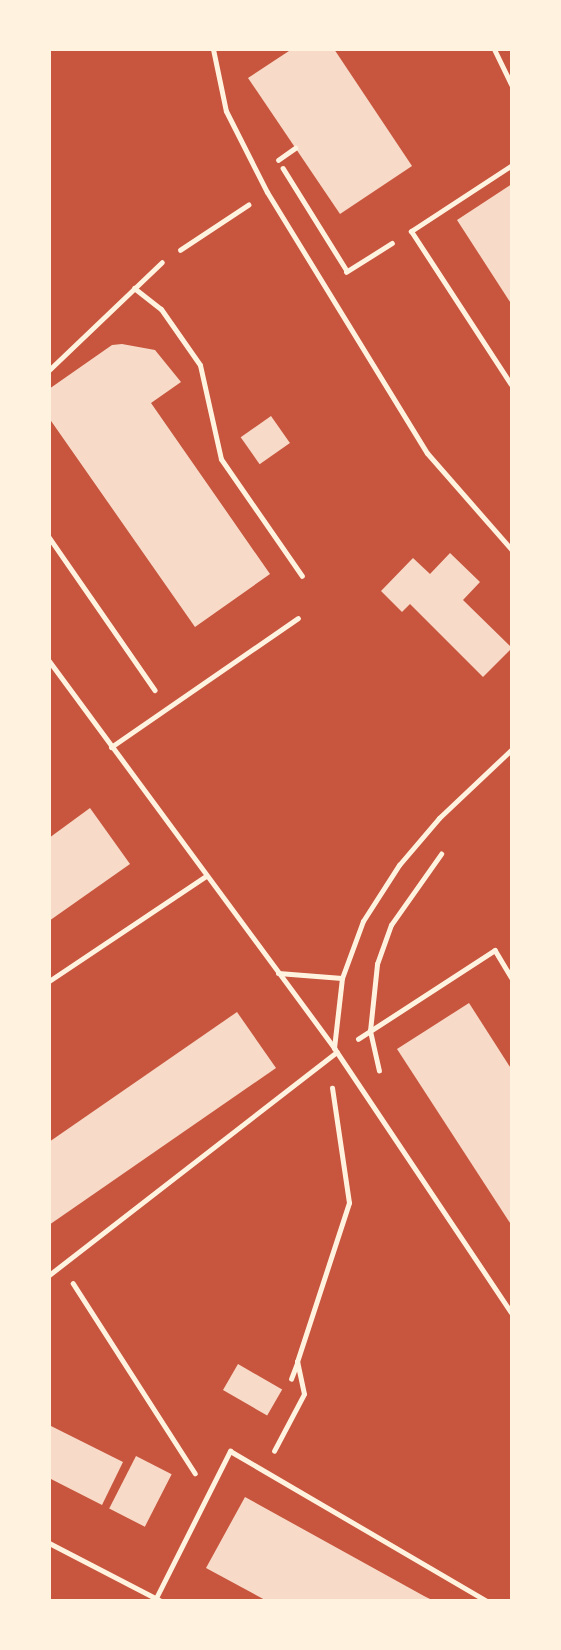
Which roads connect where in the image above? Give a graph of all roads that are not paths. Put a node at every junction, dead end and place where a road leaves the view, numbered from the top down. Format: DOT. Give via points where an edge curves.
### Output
graph roads {
  1 [pos="213,49"];
  2 [pos="494,49"];
  3 [pos="512,86"];
  4 [pos="512,165"];
  5 [pos="162,262"];
  6 [pos="134,288"];
  7 [pos="49,370"];
  8 [pos="512,386"];
  9 [pos="512,550"];
  10 [pos="302,576"];
  11 [pos="298,618"];
  12 [pos="49,661"];
  13 [pos="111,747"];
  14 [pos="512,748"];
  15 [pos="206,876"];
  16 [pos="278,973"];
  17 [pos="342,978"];
  18 [pos="49,981"];
  19 [pos="335,1050"];
  20 [pos="49,1275"];
  21 [pos="512,1314"];
  22 [pos="49,1543"];
  23 [pos="158,1600"];
  24 [pos="487,1601"];
  1 -- 9 [label="lane" via="226,111 267,192 427,453"];
  2 -- 3 [label="lane"];
  4 -- 8 [label="lane" via="411,231"];
  5 -- 6 [label="lane"];
  6 -- 7 [label="lane"];
  6 -- 10 [label="lane" via="161,309 200,365 221,459"];
  11 -- 13 [label="lane"];
  12 -- 13 [label="lane"];
  13 -- 15 [label="lane"];
  14 -- 17 [label="lane" via="439,818 399,865 363,921"];
  15 -- 16 [label="lane"];
  15 -- 18 [label="lane"];
  16 -- 17 [label="lane"];
  16 -- 19 [label="lane"];
  17 -- 19 [label="lane"];
  19 -- 20 [label="lane"];
  19 -- 21 [label="lane"];
  22 -- 23 [label="lane"];
  23 -- 24 [label="lane" via="230,1451"];
}
